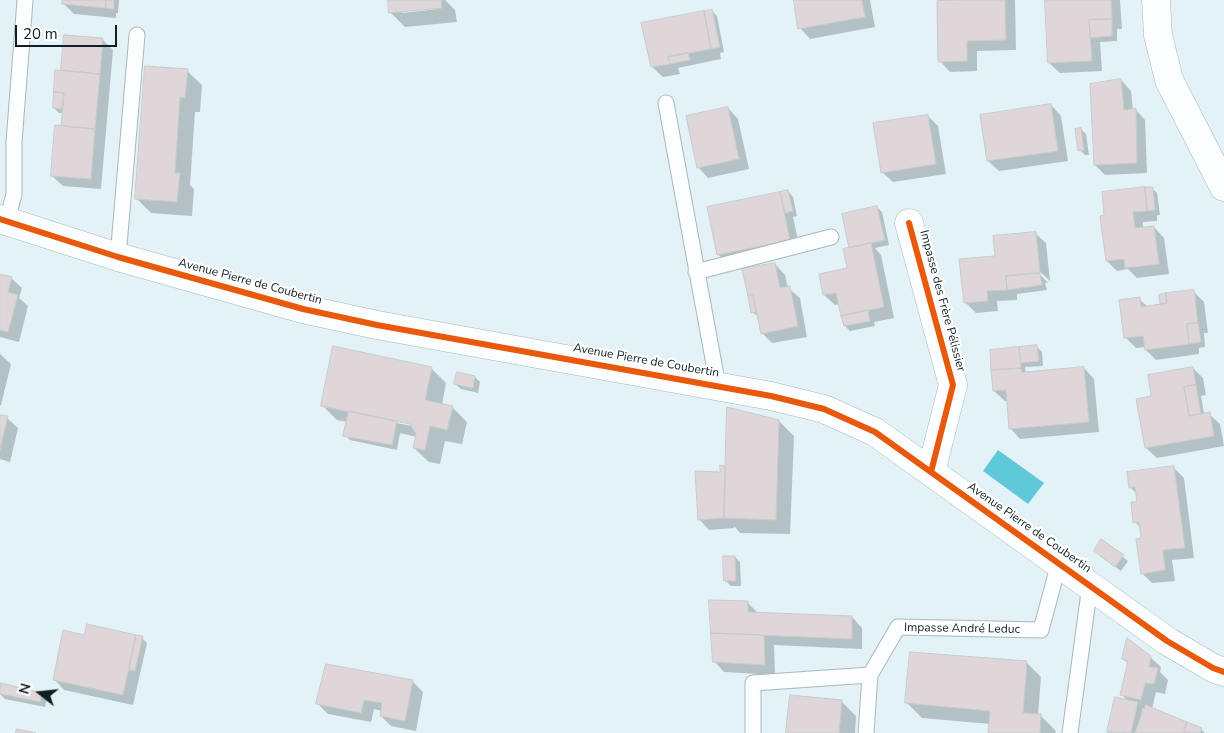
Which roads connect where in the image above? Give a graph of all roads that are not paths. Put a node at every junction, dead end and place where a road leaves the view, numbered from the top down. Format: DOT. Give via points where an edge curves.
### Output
graph roads {
  1 [pos="25,0"];
  2 [pos="1156,0"];
  3 [pos="137,35"];
  4 [pos="666,103"];
  5 [pos="1224,188"];
  6 [pos="3,220"];
  7 [pos="908,223"];
  8 [pos="831,237"];
  9 [pos="118,257"];
  10 [pos="696,272"];
  11 [pos="718,386"];
  12 [pos="931,472"];
  13 [pos="1059,564"];
  14 [pos="1090,586"];
  15 [pos="1224,672"];
  16 [pos="870,675"];
  17 [pos="752,733"];
  18 [pos="866,733"];
  19 [pos="1070,733"];
  1 -- 6 [label="lane" via="14,142 14,194"];
  2 -- 5 [label="street" via="1158,35 1169,80"];
  3 -- 9 [label="lane"];
  4 -- 10 [label="lane"];
  6 -- 9 [label="street, Avenue Pierre de Coubertin"];
  7 -- 12 [label="street, Impasse des Frère Pélissier" via="953,386"];
  8 -- 10 [label="lane"];
  9 -- 11 [label="street, Avenue Pierre de Coubertin" via="254,296 377,325"];
  10 -- 11 [label="lane"];
  11 -- 12 [label="street, Avenue Pierre de Coubertin" via="824,409 875,432"];
  12 -- 13 [label="street, Avenue Pierre de Coubertin"];
  13 -- 14 [label="street, Avenue Pierre de Coubertin"];
  13 -- 16 [label="lane, Impasse André Leduc" via="1041,630 898,627"];
  14 -- 15 [label="street, Avenue Pierre de Coubertin" via="1167,641"];
  14 -- 19 [label="lane"];
  16 -- 17 [label="lane" via="753,683"];
  16 -- 18 [label="lane, Impasse André Leduc"];
}
